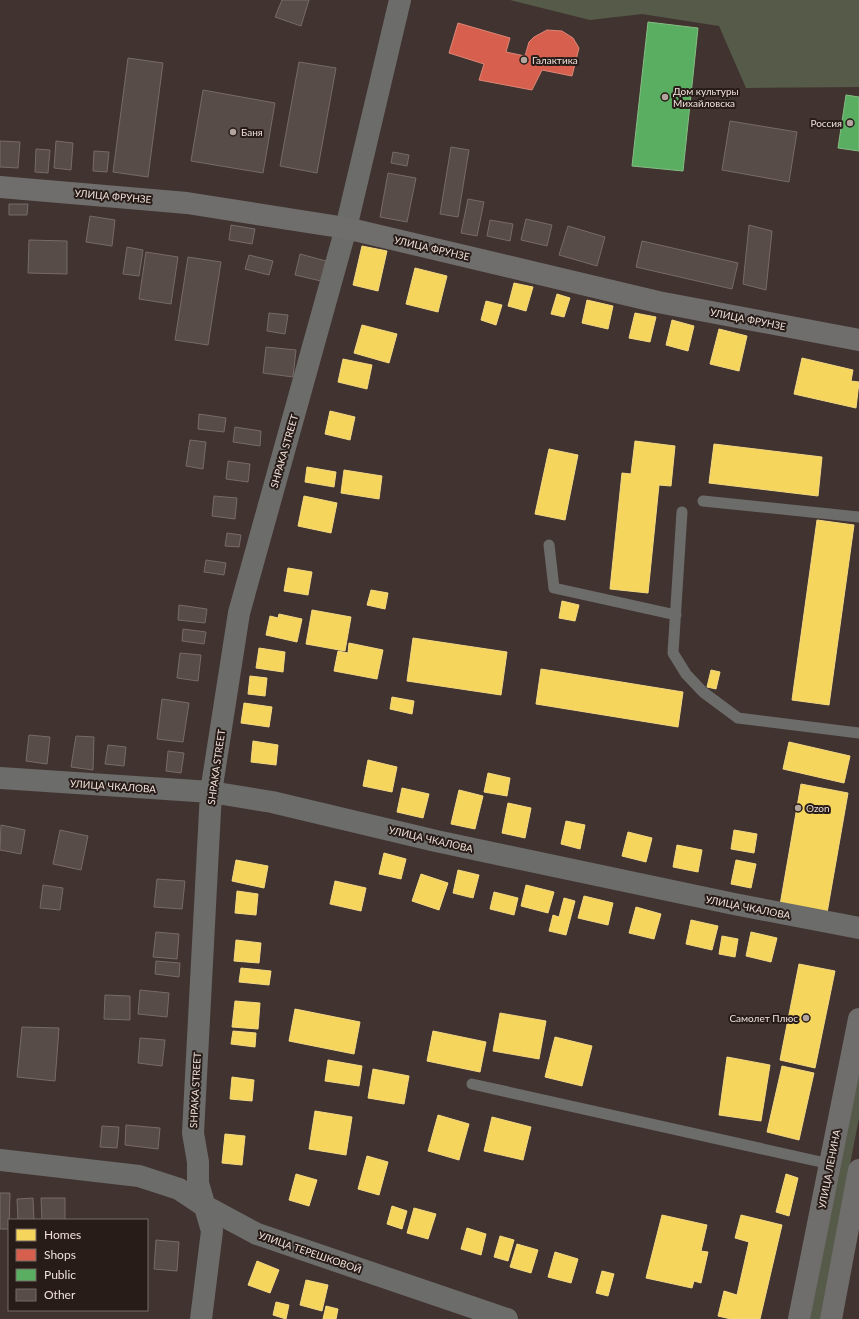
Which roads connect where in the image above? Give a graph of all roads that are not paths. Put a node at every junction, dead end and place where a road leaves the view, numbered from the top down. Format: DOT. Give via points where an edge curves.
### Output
graph roads {
  1 [pos="400,0"];
  2 [pos="0,187"];
  3 [pos="346,228"];
  4 [pos="859,340"];
  5 [pos="703,501"];
  6 [pos="682,512"];
  7 [pos="859,517"];
  8 [pos="549,545"];
  9 [pos="676,615"];
  10 [pos="859,733"];
  11 [pos="0,778"];
  12 [pos="211,792"];
  13 [pos="859,928"];
  14 [pos="859,1019"];
  15 [pos="472,1084"];
  16 [pos="0,1160"];
  17 [pos="830,1164"];
  18 [pos="859,1170"];
  19 [pos="203,1205"];
  20 [pos="201,1319"];
  21 [pos="507,1319"];
  22 [pos="799,1319"];
  23 [pos="831,1319"];
  1 -- 3 [label="street, SHPAKA STREET"];
  2 -- 3 [label="street, УЛИЦА ФРУНЗЕ" via="187,203"];
  3 -- 4 [label="street, УЛИЦА ФРУНЗЕ" via="658,302"];
  3 -- 12 [label="street, SHPAKA STREET" via="239,613"];
  5 -- 7 [label="lane"];
  6 -- 9 [label="lane"];
  8 -- 9 [label="lane" via="554,588"];
  9 -- 10 [label="lane" via="674,653 686,674 703,692 738,718"];
  11 -- 12 [label="street, УЛИЦА ЧКАЛОВА"];
  12 -- 13 [label="street, УЛИЦА ЧКАЛОВА" via="272,802 444,843"];
  12 -- 19 [label="street, SHPAKA STREET" via="193,1133"];
  14 -- 17 [label="street, УЛИЦА ЛЕНИНА"];
  15 -- 17 [label="lane"];
  16 -- 19 [label="street, УЛИЦА ТЕРЕШКОВОЙ" via="139,1176 179,1188"];
  17 -- 22 [label="street, УЛИЦА ЛЕНИНА"];
  18 -- 23 [label="street"];
  19 -- 20 [label="street, SHPAKA STREET" via="212,1231"];
  19 -- 21 [label="street, УЛИЦА ТЕРЕШКОВОЙ" via="257,1234"];
}
